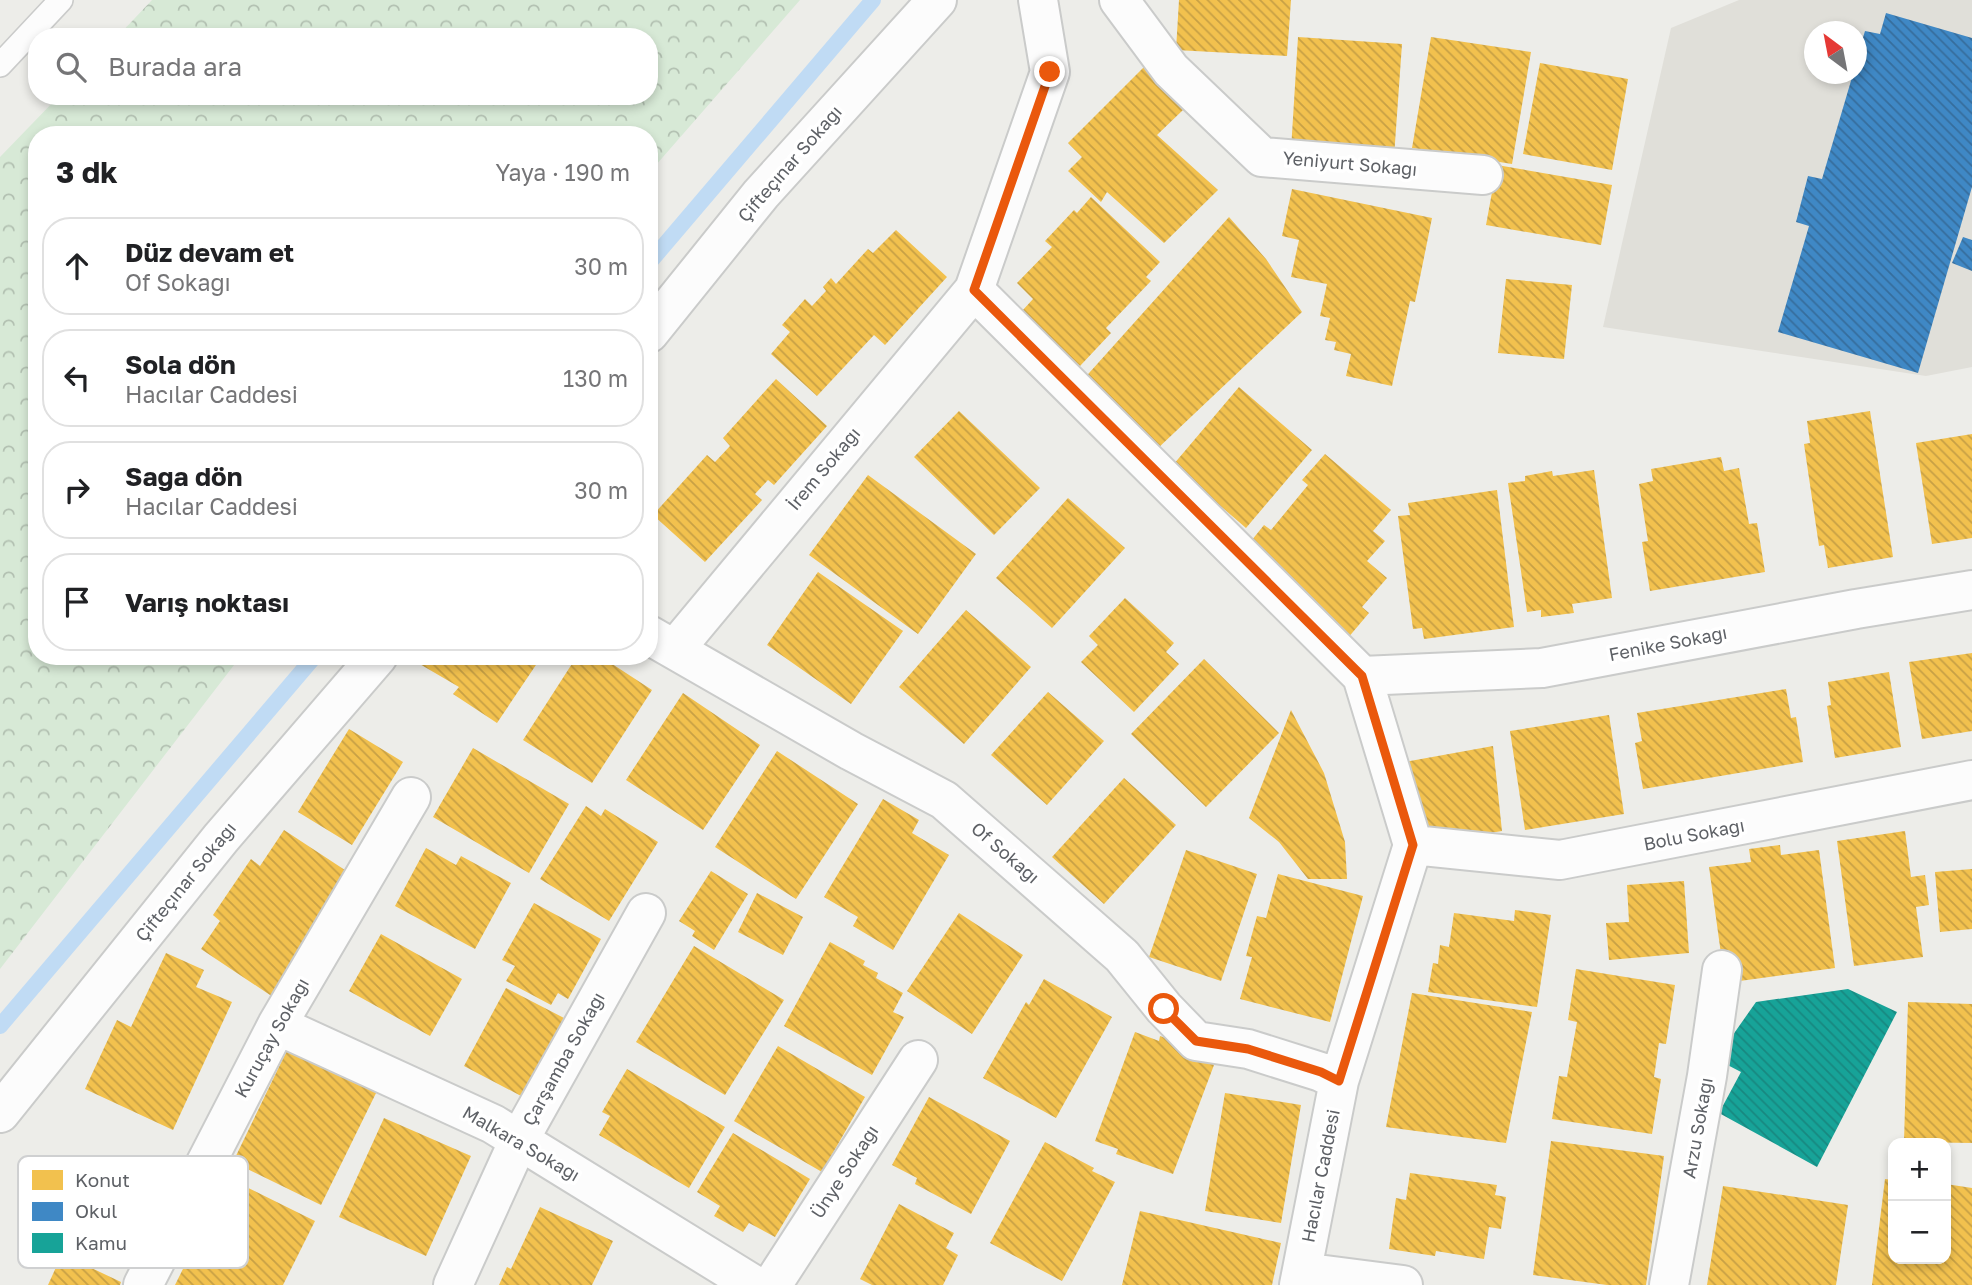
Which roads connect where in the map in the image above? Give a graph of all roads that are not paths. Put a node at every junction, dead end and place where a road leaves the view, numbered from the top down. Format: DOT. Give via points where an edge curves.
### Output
graph roads {
  1 [pos="61,0"];
  2 [pos="937,0"];
  3 [pos="1038,0"];
  4 [pos="1119,0"];
  5 [pos="35,28"];
  6 [pos="28,35"];
  7 [pos="0,65"];
  8 [pos="1483,175"];
  9 [pos="974,290"];
  10 [pos="658,322"];
  11 [pos="1972,590"];
  12 [pos="662,642"];
  13 [pos="370,665"];
  14 [pos="1362,676"];
  15 [pos="1972,780"];
  16 [pos="411,797"];
  17 [pos="1413,845"];
  18 [pos="646,913"];
  19 [pos="1722,970"];
  20 [pos="277,1025"];
  21 [pos="918,1060"];
  22 [pos="1339,1081"];
  23 [pos="0,1113"];
  24 [pos="519,1140"];
  25 [pos="209,1156"];
  26 [pos="152,1268"];
  27 [pos="1301,1279"];
  28 [pos="143,1285"];
  29 [pos="453,1285"];
  30 [pos="754,1285"];
  31 [pos="772,1285"];
  32 [pos="1403,1285"];
  33 [pos="1669,1285"];
  1 -- 5 [label="lane"];
  2 -- 10 [label="street, Çifteçınar Sokağı" via="761,194"];
  3 -- 9 [label="street" via="1050,72"];
  4 -- 8 [label="street, Yeniyurt Sokağı" via="1171,70 1262,157"];
  6 -- 7 [label="lane"];
  9 -- 12 [label="street, İrem Sokağı"];
  9 -- 14 [label="street"];
  11 -- 14 [label="street, Fenike Sokağı" via="1542,668"];
  12 -- 22 [label="street, Of Sokağı" via="944,800 1122,956 1196,1041 1248,1049"];
  13 -- 23 [label="street, Çifteçınar Sokağı" via="221,838"];
  14 -- 17 [label="street"];
  15 -- 17 [label="street, Bolu Sokağı" via="1560,860"];
  16 -- 20 [label="street, Kuruçay Sokağı"];
  17 -- 22 [label="street, Hacılar Caddesi"];
  18 -- 24 [label="street, Çarşamba Sokağı"];
  19 -- 33 [label="street, Arzu Sokağı"];
  20 -- 24 [label="street, Malkara Sokağı"];
  20 -- 25 [label="street, Kuruçay Sokağı"];
  21 -- 31 [label="street, Ünye Sokağı"];
  22 -- 27 [label="street, Hacılar Caddesi"];
  24 -- 29 [label="street, Çarşamba Sokağı"];
  24 -- 30 [label="street, Malkara Sokağı"];
  26 -- 28 [label="street, Kuruçay Sokağı"];
  27 -- 32 [label="street"];
}
